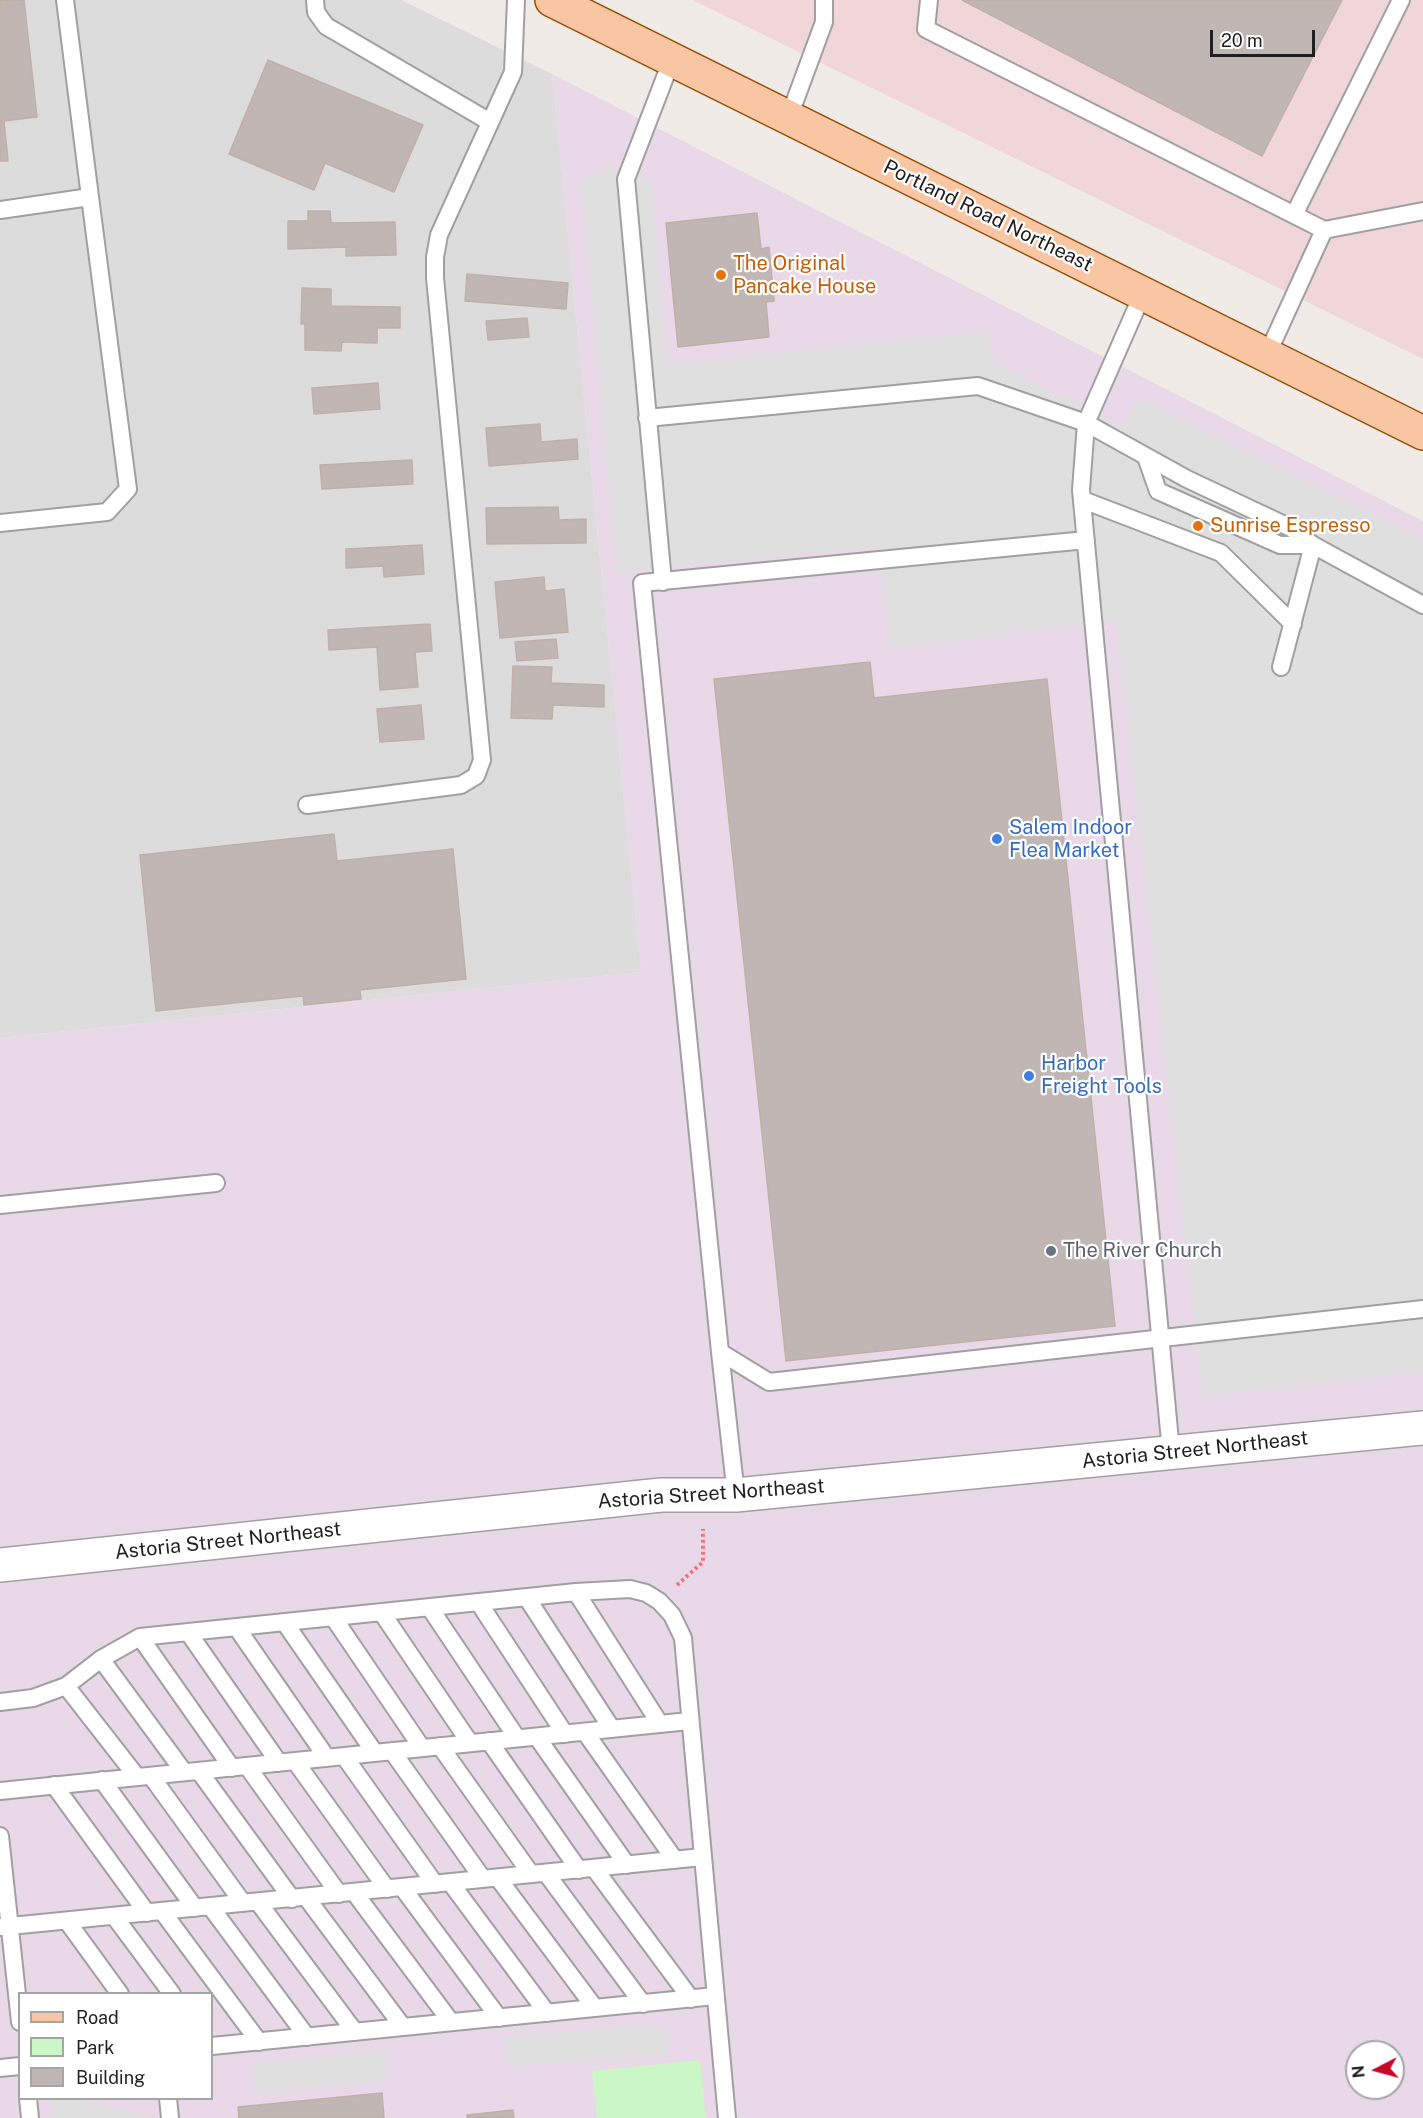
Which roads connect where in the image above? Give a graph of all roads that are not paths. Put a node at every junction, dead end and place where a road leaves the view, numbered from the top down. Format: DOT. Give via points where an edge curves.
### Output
graph roads {
  1 [pos="65,0"];
  2 [pos="315,0"];
  3 [pos="516,0"];
  4 [pos="552,0"];
  5 [pos="824,0"];
  6 [pos="929,0"];
  7 [pos="1401,0"];
  8 [pos="672,59"];
  9 [pos="789,117"];
  10 [pos="490,122"];
  11 [pos="90,197"];
  12 [pos="0,210"];
  13 [pos="1423,211"];
  14 [pos="1294,215"];
  15 [pos="1324,230"];
  16 [pos="1143,293"];
  17 [pos="1267,355"];
  18 [pos="647,417"];
  19 [pos="1086,423"];
  20 [pos="1423,433"];
  21 [pos="1146,457"];
  22 [pos="1083,500"];
  23 [pos="0,523"];
  24 [pos="1086,540"];
  25 [pos="1313,545"];
  26 [pos="663,582"];
  27 [pos="1423,605"];
  28 [pos="1293,624"];
  29 [pos="1281,667"];
  30 [pos="307,805"];
  31 [pos="216,1183"];
  32 [pos="0,1205"];
  33 [pos="1423,1310"];
  34 [pos="1160,1339"];
  35 [pos="720,1352"];
  36 [pos="1423,1428"];
  37 [pos="1171,1452"];
  38 [pos="736,1495"];
  39 [pos="0,1565"];
  40 [pos="576,1592"];
  41 [pos="527,1598"];
  42 [pos="479,1603"];
  43 [pos="430,1608"];
  44 [pos="382,1613"];
  45 [pos="333,1617"];
  46 [pos="285,1623"];
  47 [pos="237,1628"];
  48 [pos="188,1632"];
  49 [pos="140,1637"];
  50 [pos="101,1659"];
  51 [pos="66,1686"];
  52 [pos="0,1702"];
  53 [pos="689,1721"];
  54 [pos="660,1724"];
  55 [pos="612,1729"];
  56 [pos="585,1732"];
  57 [pos="565,1734"];
  58 [pos="537,1737"];
  59 [pos="517,1738"];
  60 [pos="489,1741"];
  61 [pos="470,1743"];
  62 [pos="440,1746"];
  63 [pos="422,1748"];
  64 [pos="392,1751"];
  65 [pos="375,1753"];
  66 [pos="335,1757"];
  67 [pos="287,1762"];
  68 [pos="239,1767"];
  69 [pos="192,1771"];
  70 [pos="144,1776"];
  71 [pos="102,1780"];
  72 [pos="54,1785"];
  73 [pos="0,1791"];
  74 [pos="0,1836"];
  75 [pos="702,1857"];
  76 [pos="675,1860"];
  77 [pos="627,1865"];
  78 [pos="586,1869"];
  79 [pos="538,1874"];
  80 [pos="491,1878"];
  81 [pos="443,1883"];
  82 [pos="395,1888"];
  83 [pos="347,1893"];
  84 [pos="299,1898"];
  85 [pos="251,1902"];
  86 [pos="203,1907"];
  87 [pos="155,1912"];
  88 [pos="114,1916"];
  89 [pos="68,1921"];
  90 [pos="4,1927"];
  91 [pos="119,1992"];
  92 [pos="171,1992"];
  93 [pos="715,1996"];
  94 [pos="692,1999"];
  95 [pos="643,2004"];
  96 [pos="595,2008"];
  97 [pos="18,2010"];
  98 [pos="547,2013"];
  99 [pos="499,2018"];
  100 [pos="451,2022"];
  101 [pos="403,2027"];
  102 [pos="355,2032"];
  103 [pos="307,2037"];
  104 [pos="259,2042"];
  105 [pos="213,2046"];
  106 [pos="18,2066"];
  107 [pos="0,2068"];
  108 [pos="28,2100"];
  109 [pos="168,2100"];
  110 [pos="30,2118"];
  111 [pos="170,2118"];
  112 [pos="727,2118"];
  1 -- 11 [label="lane"];
  2 -- 10 [label="lane" via="316,12 326,26"];
  3 -- 10 [label="lane" via="513,72"];
  4 -- 8 [label="main road, Portland Road Northeast"];
  5 -- 9 [label="lane" via="824,22"];
  6 -- 14 [label="lane" via="926,29"];
  7 -- 14 [label="lane"];
  8 -- 9 [label="main road, Portland Road Northeast"];
  8 -- 18 [label="lane" via="627,179"];
  9 -- 16 [label="main road, Portland Road Northeast"];
  10 -- 30 [label="lane" via="440,236 435,278 482,760 476,776 461,785"];
  11 -- 12 [label="lane"];
  11 -- 23 [label="lane" via="128,489 107,512"];
  13 -- 15 [label="lane"];
  14 -- 15 [label="lane"];
  15 -- 17 [label="lane"];
  16 -- 17 [label="main road, Portland Road Northeast"];
  16 -- 19 [label="lane"];
  17 -- 20 [label="main road, Portland Road Northeast"];
  18 -- 19 [label="lane" via="978,386"];
  18 -- 26 [label="lane"];
  19 -- 21 [label="lane"];
  19 -- 22 [label="lane"];
  21 -- 25 [label="lane" via="1291,528"];
  21 -- 25 [label="lane" via="1158,491 1280,545"];
  22 -- 24 [label="lane"];
  22 -- 28 [label="lane" via="1221,553"];
  24 -- 26 [label="lane"];
  24 -- 34 [label="lane"];
  25 -- 27 [label="lane"];
  25 -- 28 [label="lane"];
  26 -- 35 [label="lane" via="642,583"];
  28 -- 29 [label="lane"];
  31 -- 32 [label="lane"];
  33 -- 34 [label="lane"];
  34 -- 35 [label="lane" via="769,1383"];
  34 -- 37 [label="lane"];
  35 -- 38 [label="lane"];
  36 -- 37 [label="street, Astoria Street Northeast"];
  37 -- 38 [label="street, Astoria Street Northeast"];
  38 -- 39 [label="street, Astoria Street Northeast" via="661,1495"];
  40 -- 41 [label="lane"];
  40 -- 53 [label="lane" via="630,1589 658,1601 672,1615 683,1638"];
  40 -- 54 [label="lane"];
  41 -- 42 [label="lane"];
  41 -- 55 [label="lane"];
  42 -- 43 [label="lane"];
  42 -- 57 [label="lane"];
  43 -- 44 [label="lane"];
  43 -- 59 [label="lane"];
  44 -- 45 [label="lane"];
  44 -- 61 [label="lane"];
  45 -- 46 [label="lane"];
  45 -- 63 [label="lane"];
  46 -- 47 [label="lane"];
  46 -- 65 [label="lane"];
  47 -- 48 [label="lane"];
  47 -- 66 [label="lane"];
  48 -- 49 [label="lane"];
  48 -- 67 [label="lane"];
  49 -- 50 [label="lane"];
  49 -- 68 [label="lane"];
  50 -- 51 [label="lane"];
  50 -- 69 [label="lane"];
  51 -- 52 [label="lane" via="33,1698"];
  51 -- 70 [label="lane"];
  53 -- 54 [label="lane"];
  53 -- 75 [label="lane"];
  54 -- 55 [label="lane"];
  55 -- 56 [label="lane"];
  56 -- 57 [label="lane"];
  56 -- 76 [label="lane"];
  57 -- 58 [label="lane"];
  58 -- 59 [label="lane"];
  58 -- 77 [label="lane"];
  59 -- 60 [label="lane"];
  60 -- 61 [label="lane"];
  60 -- 78 [label="lane"];
  61 -- 62 [label="lane"];
  62 -- 63 [label="lane"];
  62 -- 79 [label="lane"];
  63 -- 64 [label="lane"];
  64 -- 65 [label="lane"];
  64 -- 80 [label="lane"];
  65 -- 66 [label="lane"];
  66 -- 67 [label="lane"];
  66 -- 81 [label="lane"];
  67 -- 68 [label="lane"];
  67 -- 82 [label="lane"];
  68 -- 69 [label="lane"];
  68 -- 83 [label="lane"];
  69 -- 70 [label="lane"];
  69 -- 84 [label="lane"];
  70 -- 71 [label="lane"];
  70 -- 85 [label="lane"];
  71 -- 72 [label="lane"];
  71 -- 86 [label="lane"];
  72 -- 73 [label="lane"];
  72 -- 87 [label="lane"];
  74 -- 90 [label="lane"];
  75 -- 76 [label="lane"];
  75 -- 93 [label="lane"];
  76 -- 77 [label="lane"];
  77 -- 78 [label="lane"];
  78 -- 79 [label="lane"];
  78 -- 94 [label="lane"];
  79 -- 80 [label="lane"];
  79 -- 95 [label="lane"];
  80 -- 81 [label="lane"];
  80 -- 96 [label="lane"];
  81 -- 82 [label="lane"];
  81 -- 98 [label="lane"];
  82 -- 83 [label="lane"];
  82 -- 99 [label="lane"];
  83 -- 84 [label="lane"];
  83 -- 100 [label="lane"];
  84 -- 85 [label="lane"];
  84 -- 101 [label="lane"];
  85 -- 86 [label="lane"];
  85 -- 102 [label="lane"];
  86 -- 87 [label="lane"];
  86 -- 103 [label="lane"];
  87 -- 88 [label="lane"];
  87 -- 104 [label="lane"];
  88 -- 89 [label="lane"];
  88 -- 92 [label="lane"];
  89 -- 90 [label="lane"];
  89 -- 91 [label="lane"];
  90 -- 97 [label="lane"];
  93 -- 94 [label="lane"];
  93 -- 112 [label="lane"];
  94 -- 95 [label="lane"];
  95 -- 96 [label="lane"];
  96 -- 98 [label="lane"];
  98 -- 99 [label="lane"];
  99 -- 100 [label="lane"];
  100 -- 101 [label="lane"];
  101 -- 102 [label="lane"];
  102 -- 103 [label="lane"];
  103 -- 104 [label="lane"];
  104 -- 105 [label="lane"];
  106 -- 107 [label="lane"];
  108 -- 110 [label="lane"];
  109 -- 111 [label="lane"];
}
